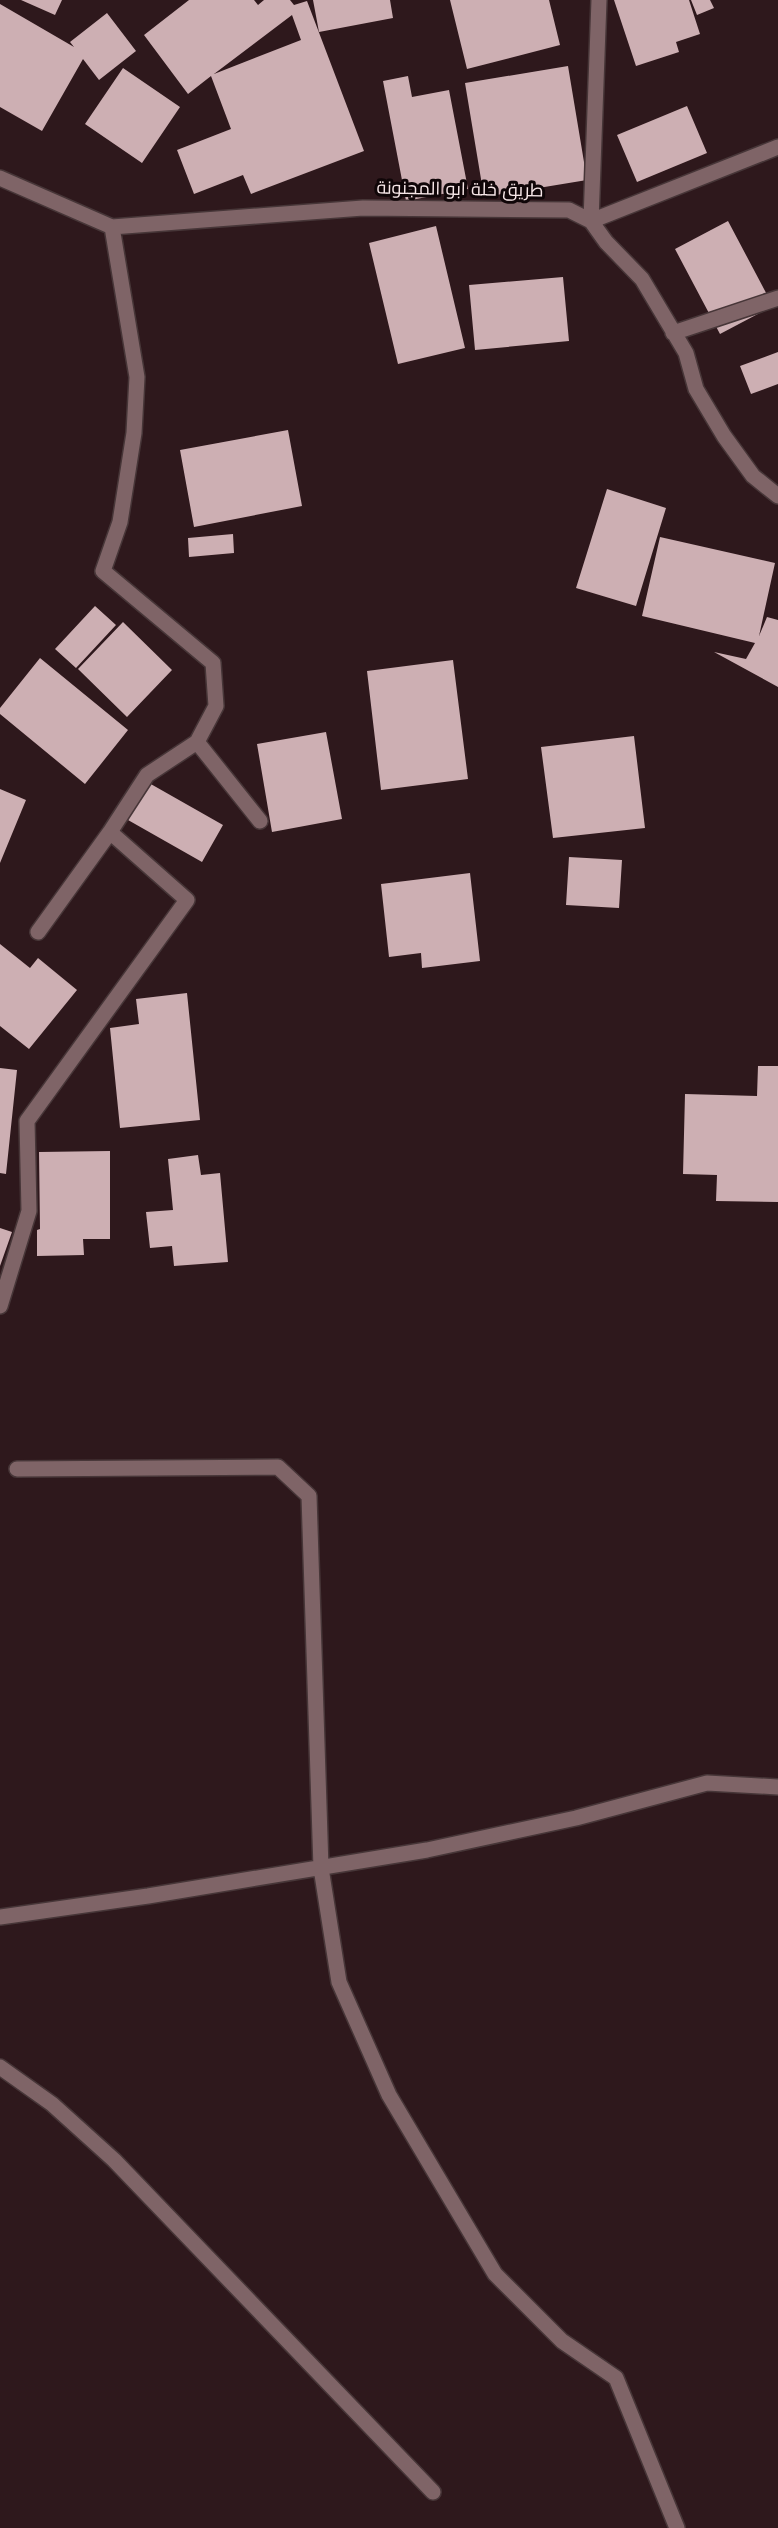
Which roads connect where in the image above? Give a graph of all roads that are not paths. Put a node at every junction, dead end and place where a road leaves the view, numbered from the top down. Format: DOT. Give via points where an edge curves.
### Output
graph roads {
  1 [pos="599,0"];
  2 [pos="778,147"];
  3 [pos="0,178"];
  4 [pos="591,221"];
  5 [pos="112,228"];
  6 [pos="778,298"];
  7 [pos="674,333"];
  8 [pos="778,496"];
  9 [pos="196,741"];
  10 [pos="260,821"];
  11 [pos="110,832"];
  12 [pos="38,932"];
  13 [pos="0,1306"];
  14 [pos="17,1469"];
  15 [pos="778,1787"];
  16 [pos="321,1868"];
  17 [pos="0,1917"];
  18 [pos="0,2067"];
  19 [pos="433,2492"];
  20 [pos="677,2528"];
  1 -- 4 [label="street"];
  2 -- 4 [label="street"];
  3 -- 5 [label="street, طريق خلة ابو المجنونة"];
  4 -- 5 [label="street, طريق خلة ابو المجنونة" via="569,210 363,208"];
  4 -- 7 [label="street" via="642,279"];
  5 -- 9 [label="street" via="137,377 135,433 120,522 103,571 213,663 216,706"];
  6 -- 7 [label="street"];
  7 -- 8 [label="street" via="686,353 696,389 724,436 753,476"];
  9 -- 10 [label="street"];
  9 -- 11 [label="street" via="147,775"];
  11 -- 12 [label="street"];
  11 -- 13 [label="street" via="187,900 27,1120 28,1211"];
  14 -- 16 [label="street" via="279,1467 309,1496"];
  15 -- 16 [label="street" via="707,1783 576,1818"];
  16 -- 17 [label="street"];
  16 -- 20 [label="street" via="339,1982 389,2095 495,2274 562,2341 616,2378"];
  18 -- 19 [label="street" via="52,2104 114,2160"];
}
